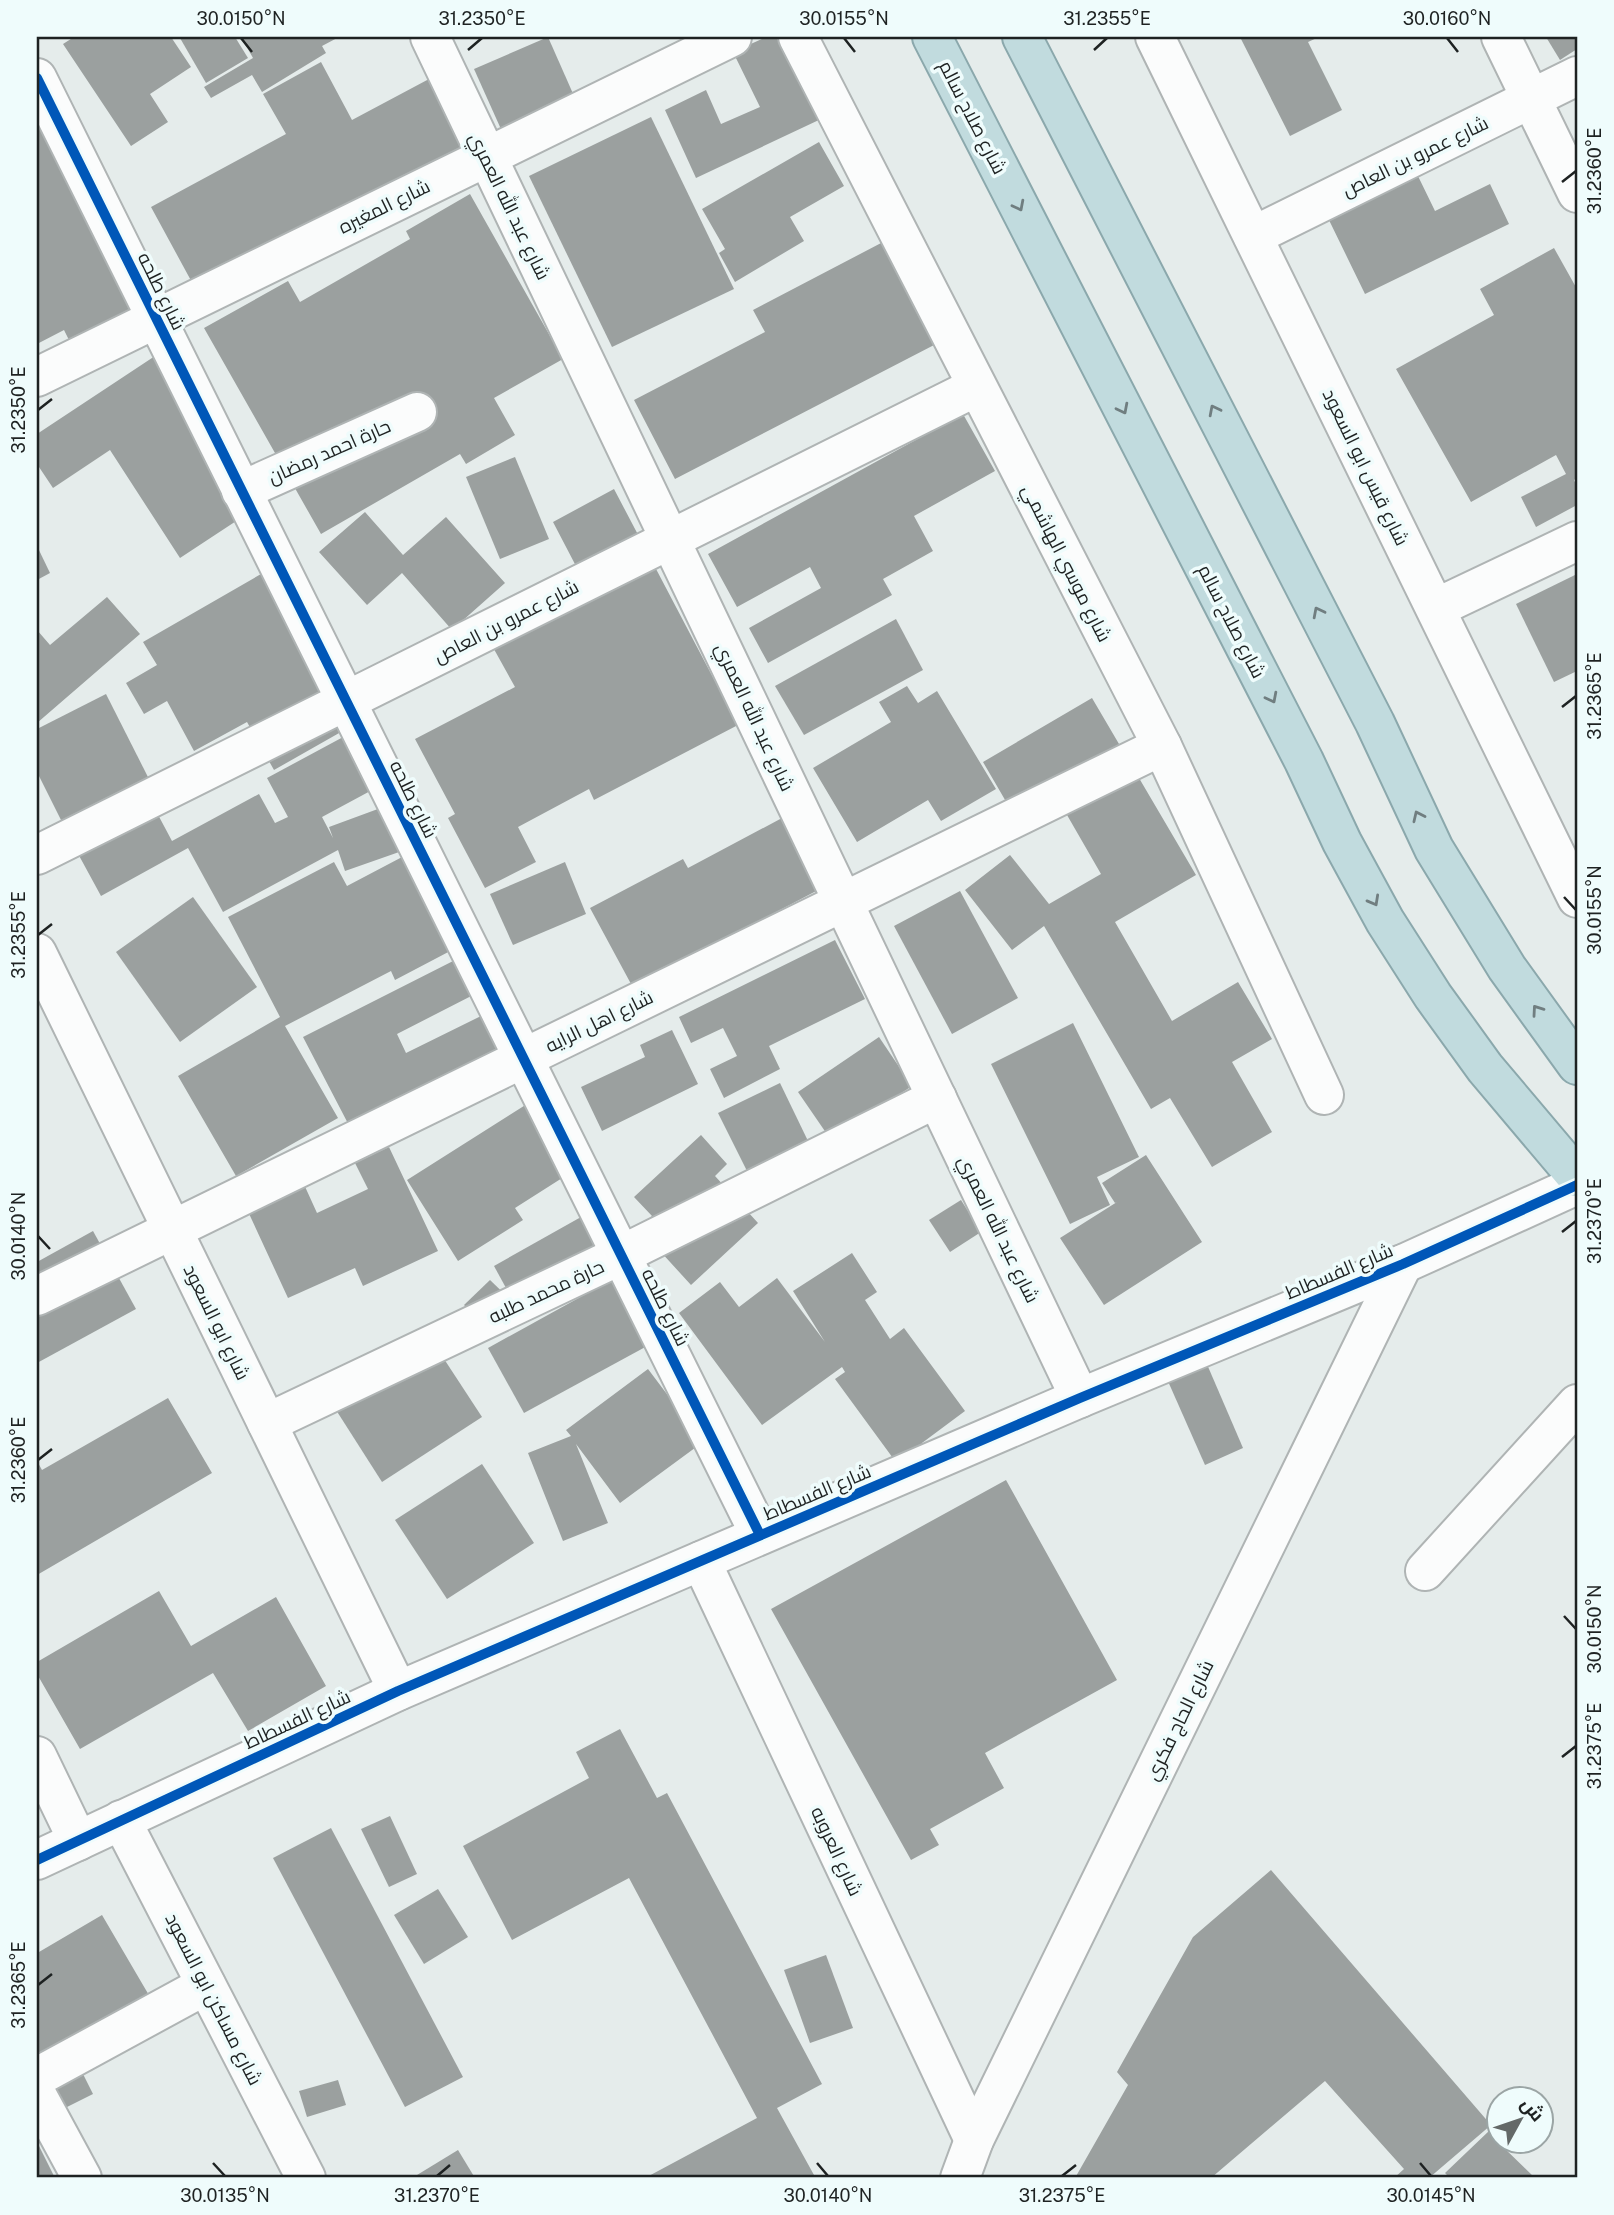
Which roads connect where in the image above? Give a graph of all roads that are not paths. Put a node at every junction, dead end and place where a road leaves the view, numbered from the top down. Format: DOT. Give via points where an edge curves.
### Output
graph roads {
  1 [pos="430,37"];
  2 [pos="732,37"];
  3 [pos="798,37"];
  4 [pos="932,37"];
  5 [pos="1022,37"];
  6 [pos="1155,37"];
  7 [pos="1501,37"];
  8 [pos="1577,76"];
  9 [pos="37,78"];
  10 [pos="1531,99"];
  11 [pos="486,156"];
  12 [pos="1577,193"];
  13 [pos="1253,236"];
  14 [pos="156,318"];
  15 [pos="37,377"];
  16 [pos="976,387"];
  17 [pos="417,412"];
  18 [pos="242,491"];
  19 [pos="671,540"];
  20 [pos="1577,541"];
  21 [pos="1436,608"];
  22 [pos="346,701"];
  23 [pos="1162,746"];
  24 [pos="37,855"];
  25 [pos="1577,898"];
  26 [pos="843,901"];
  27 [pos="37,953"];
  28 [pos="523,1058"];
  29 [pos="1577,1065"];
  30 [pos="1324,1095"];
  31 [pos="937,1098"];
  32 [pos="1577,1177"];
  33 [pos="1577,1185"];
  34 [pos="172,1230"];
  35 [pos="621,1255"];
  36 [pos="1403,1264"];
  37 [pos="37,1296"];
  38 [pos="1080,1398"];
  39 [pos="1577,1404"];
  40 [pos="267,1423"];
  41 [pos="760,1535"];
  42 [pos="701,1561"];
  43 [pos="1426,1572"];
  44 [pos="398,1691"];
  45 [pos="37,1756"];
  46 [pos="121,1821"];
  47 [pos="78,1841"];
  48 [pos="37,1860"];
  49 [pos="206,1985"];
  50 [pos="37,2077"];
  51 [pos="37,2095"];
  52 [pos="974,2140"];
  53 [pos="82,2178"];
  54 [pos="306,2178"];
  55 [pos="960,2178"];
  1 -- 11 [label="street, شارع عبد الله العمري"];
  2 -- 11 [label="street, شارع المغيره"];
  3 -- 16 [label="street, شارع موسي الهاشمي"];
  4 -- 32 [label="highway, شارع صلاح سالم, one-way" via="1385,921 1485,1068"];
  29 -- 5 [label="highway, one-way" via="1507,968 1434,849 1374,723"];
  6 -- 13 [label="street, شارع قيس ابو السعود"];
  7 -- 10 [label="street"];
  8 -- 10 [label="street, شارع عمرو بن العاص"];
  9 -- 14 [label="street, شارع طلحه"];
  10 -- 12 [label="street"];
  10 -- 13 [label="street, شارع عمرو بن العاص"];
  11 -- 14 [label="street, شارع المغيره"];
  11 -- 19 [label="street, شارع عبد الله العمري"];
  13 -- 21 [label="street, شارع قيس ابو السعود"];
  14 -- 15 [label="street, شارع المغيره"];
  14 -- 18 [label="street, شارع طلحه"];
  16 -- 19 [label="street, شارع عمرو بن العاص"];
  16 -- 23 [label="street, شارع موسي الهاشمي"];
  17 -- 18 [label="street, حارة احمد رمضان"];
  18 -- 22 [label="street, شارع طلحه"];
  19 -- 22 [label="street, شارع عمرو بن العاص"];
  19 -- 26 [label="street, شارع عبد الله العمري"];
  20 -- 21 [label="street"];
  21 -- 25 [label="street, شارع قيس ابو السعود"];
  22 -- 24 [label="street, شارع عمرو بن العاص"];
  22 -- 28 [label="street, شارع طلحه"];
  23 -- 26 [label="street, شارع اهل الرايه"];
  23 -- 30 [label="street, شارع موسي الهاشمي"];
  26 -- 28 [label="street, شارع اهل الرايه"];
  26 -- 31 [label="street, شارع عبد الله العمري"];
  27 -- 34 [label="street, شارع ابو السعود"];
  28 -- 34 [label="street, شارع اهل الرايه"];
  28 -- 35 [label="street, شارع طلحه"];
  31 -- 35 [label="street, حارة محمد طلبه"];
  31 -- 38 [label="street, شارع عبد الله العمري"];
  33 -- 36 [label="street, شارع الفسطاط"];
  34 -- 37 [label="street, شارع اهل الرايه"];
  34 -- 40 [label="street, شارع ابو السعود"];
  35 -- 40 [label="street, حارة محمد طلبه"];
  35 -- 41 [label="street, شارع طلحه"];
  36 -- 38 [label="street, شارع الفسطاط"];
  36 -- 52 [label="street, شارع الحاج فكري"];
  38 -- 41 [label="street, شارع الفسطاط"];
  39 -- 43 [label="street"];
  40 -- 44 [label="street, شارع ابو السعود"];
  41 -- 42 [label="street, شارع الفسطاط"];
  42 -- 44 [label="street, شارع الفسطاط"];
  42 -- 52 [label="street, شارع العروبه"];
  44 -- 46 [label="street, شارع الفسطاط"];
  45 -- 47 [label="street"];
  46 -- 47 [label="street, شارع الفسطاط"];
  46 -- 49 [label="street, شارع مساكن ابو السعود"];
  47 -- 48 [label="street, شارع الفسطاط"];
  49 -- 50 [label="street"];
  49 -- 54 [label="street, شارع مساكن ابو السعود"];
  51 -- 53 [label="street"];
  52 -- 55 [label="street, شارع الحاج فكري"];
}
